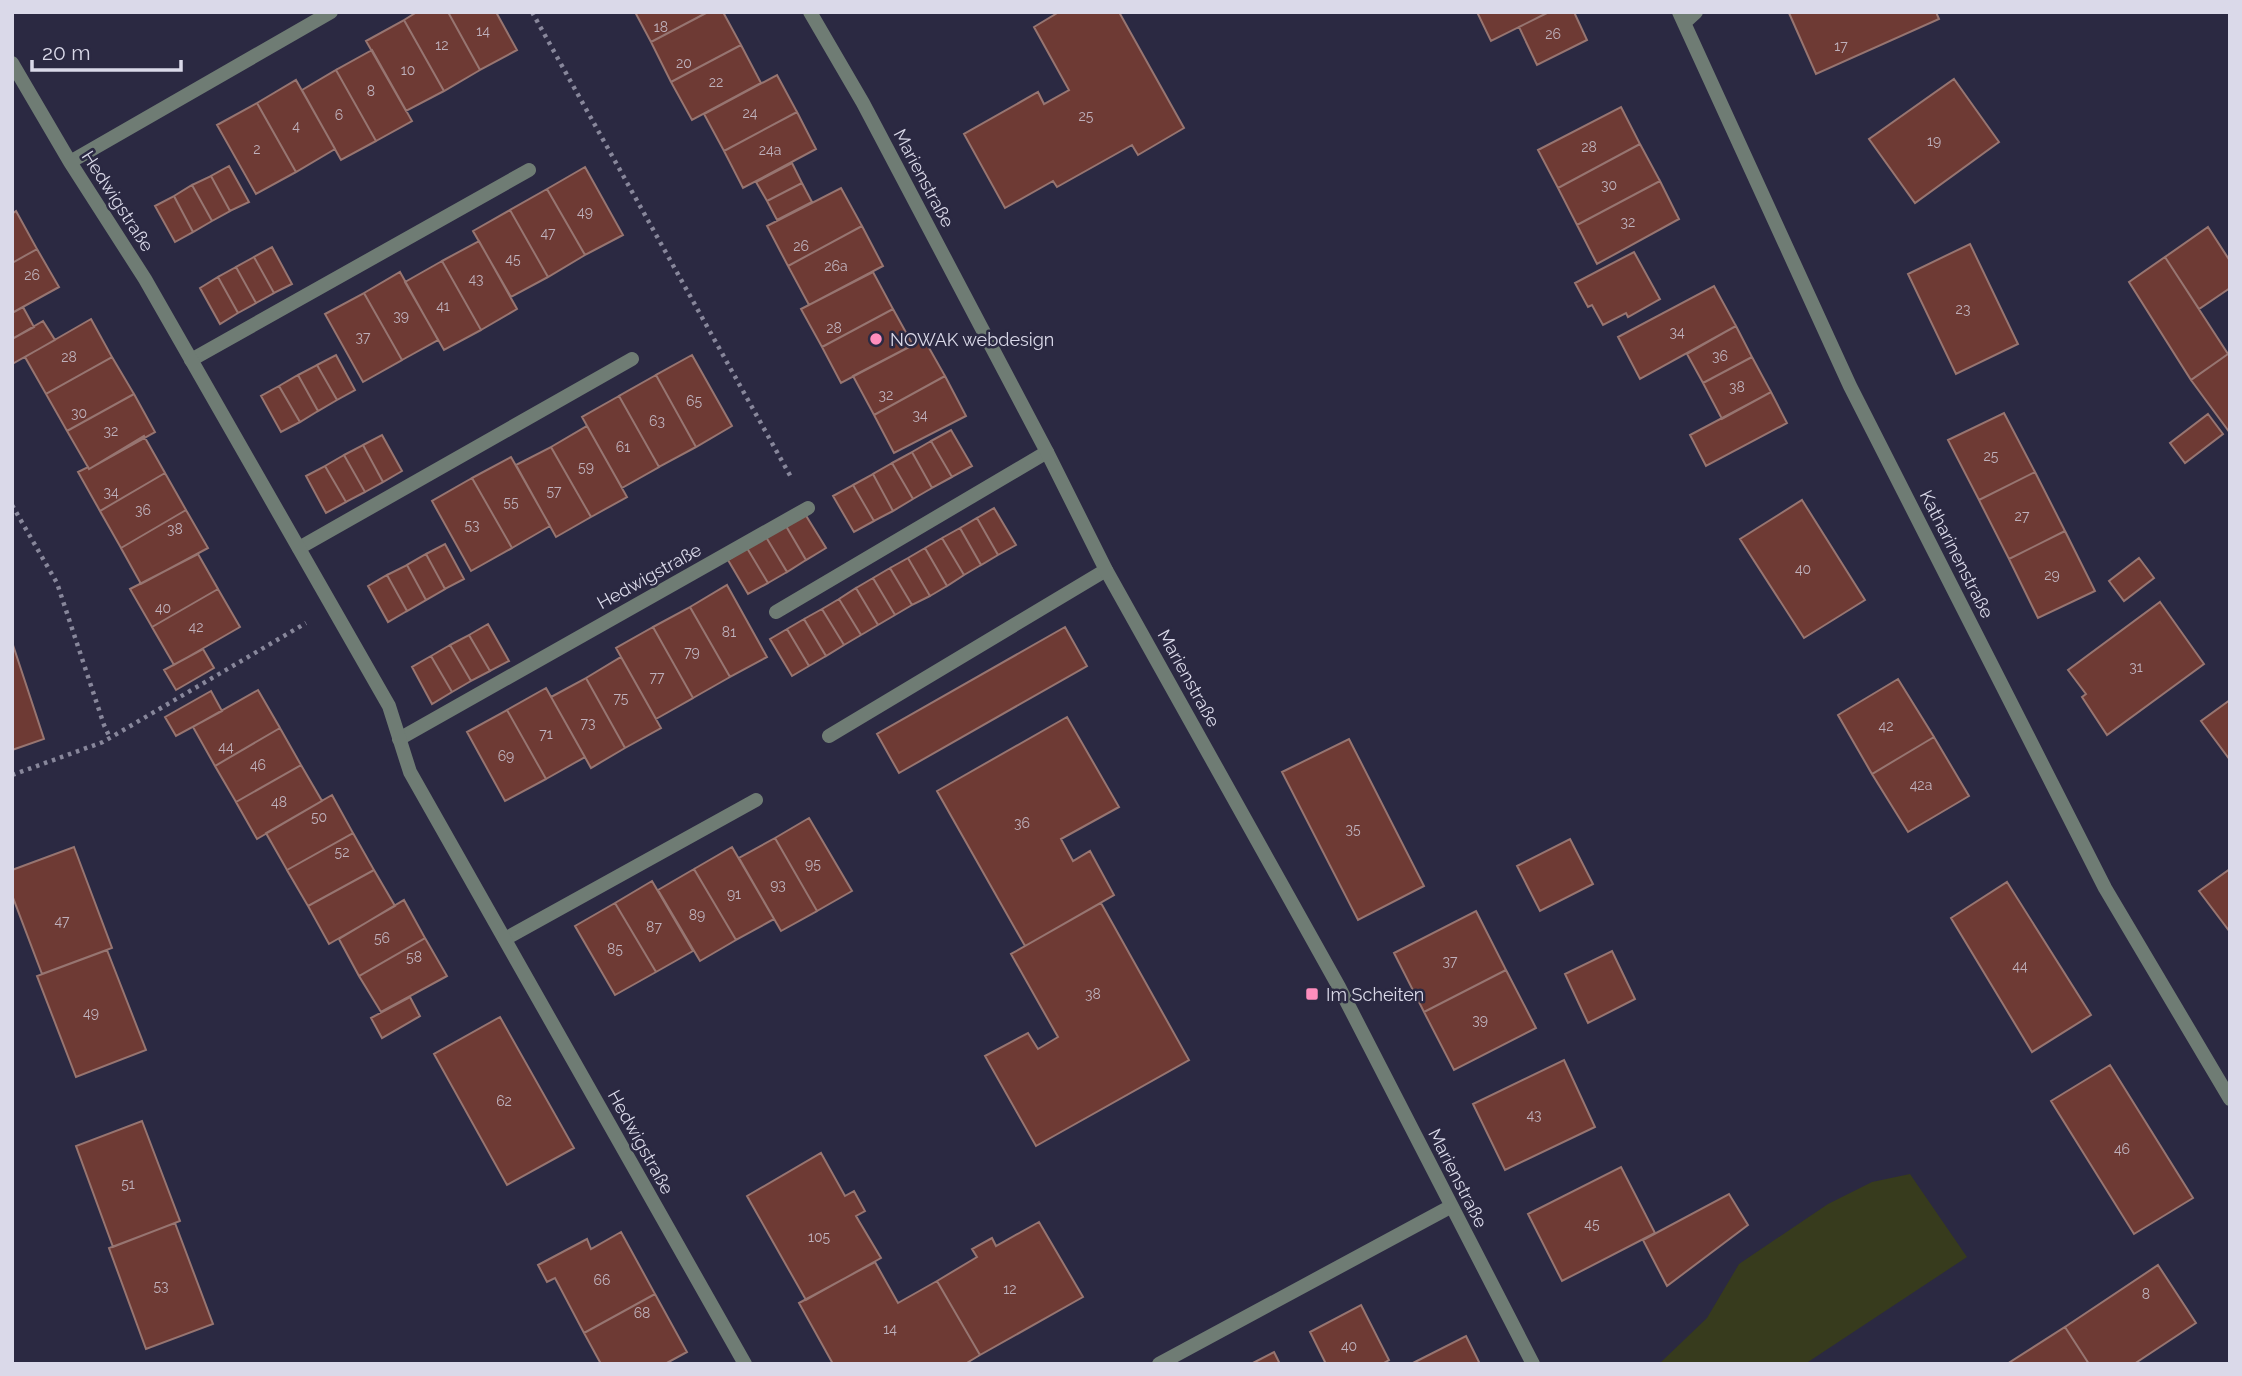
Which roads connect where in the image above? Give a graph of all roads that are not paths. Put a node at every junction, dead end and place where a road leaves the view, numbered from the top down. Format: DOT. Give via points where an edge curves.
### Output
graph roads {
  1 [pos="331,12"];
  2 [pos="810,12"];
  3 [pos="1696,12"];
  4 [pos="1681,18"];
  5 [pos="12,64"];
  6 [pos="70,162"];
  7 [pos="529,170"];
  8 [pos="632,359"];
  9 [pos="191,360"];
  10 [pos="1047,452"];
  11 [pos="808,508"];
  12 [pos="299,548"];
  13 [pos="1106,570"];
  14 [pos="776,612"];
  15 [pos="829,736"];
  16 [pos="399,739"];
  17 [pos="756,800"];
  18 [pos="505,939"];
  19 [pos="2230,1099"];
  20 [pos="1450,1207"];
  21 [pos="745,1364"];
  22 [pos="1159,1364"];
  23 [pos="1533,1364"];
  1 -- 6 [label="street"];
  2 -- 10 [label="street, Marienstraße" via="863,103"];
  3 -- 4 [label="street"];
  4 -- 19 [label="street, Katharinenstraße" via="1850,386 2105,888"];
  5 -- 6 [label="street, Hedwigstraße"];
  6 -- 9 [label="street, Hedwigstraße"];
  7 -- 9 [label="street"];
  8 -- 12 [label="street"];
  9 -- 12 [label="street, Hedwigstraße"];
  10 -- 13 [label="street, Marienstraße"];
  10 -- 14 [label="street"];
  11 -- 16 [label="street, Hedwigstraße"];
  12 -- 16 [label="street, Hedwigstraße" via="389,706"];
  13 -- 15 [label="street"];
  13 -- 20 [label="street, Marienstraße" via="1339,987"];
  16 -- 18 [label="street, Hedwigstraße" via="410,772"];
  17 -- 18 [label="street"];
  18 -- 21 [label="street, Hedwigstraße"];
  20 -- 22 [label="street"];
  20 -- 23 [label="street, Marienstraße"];
}
